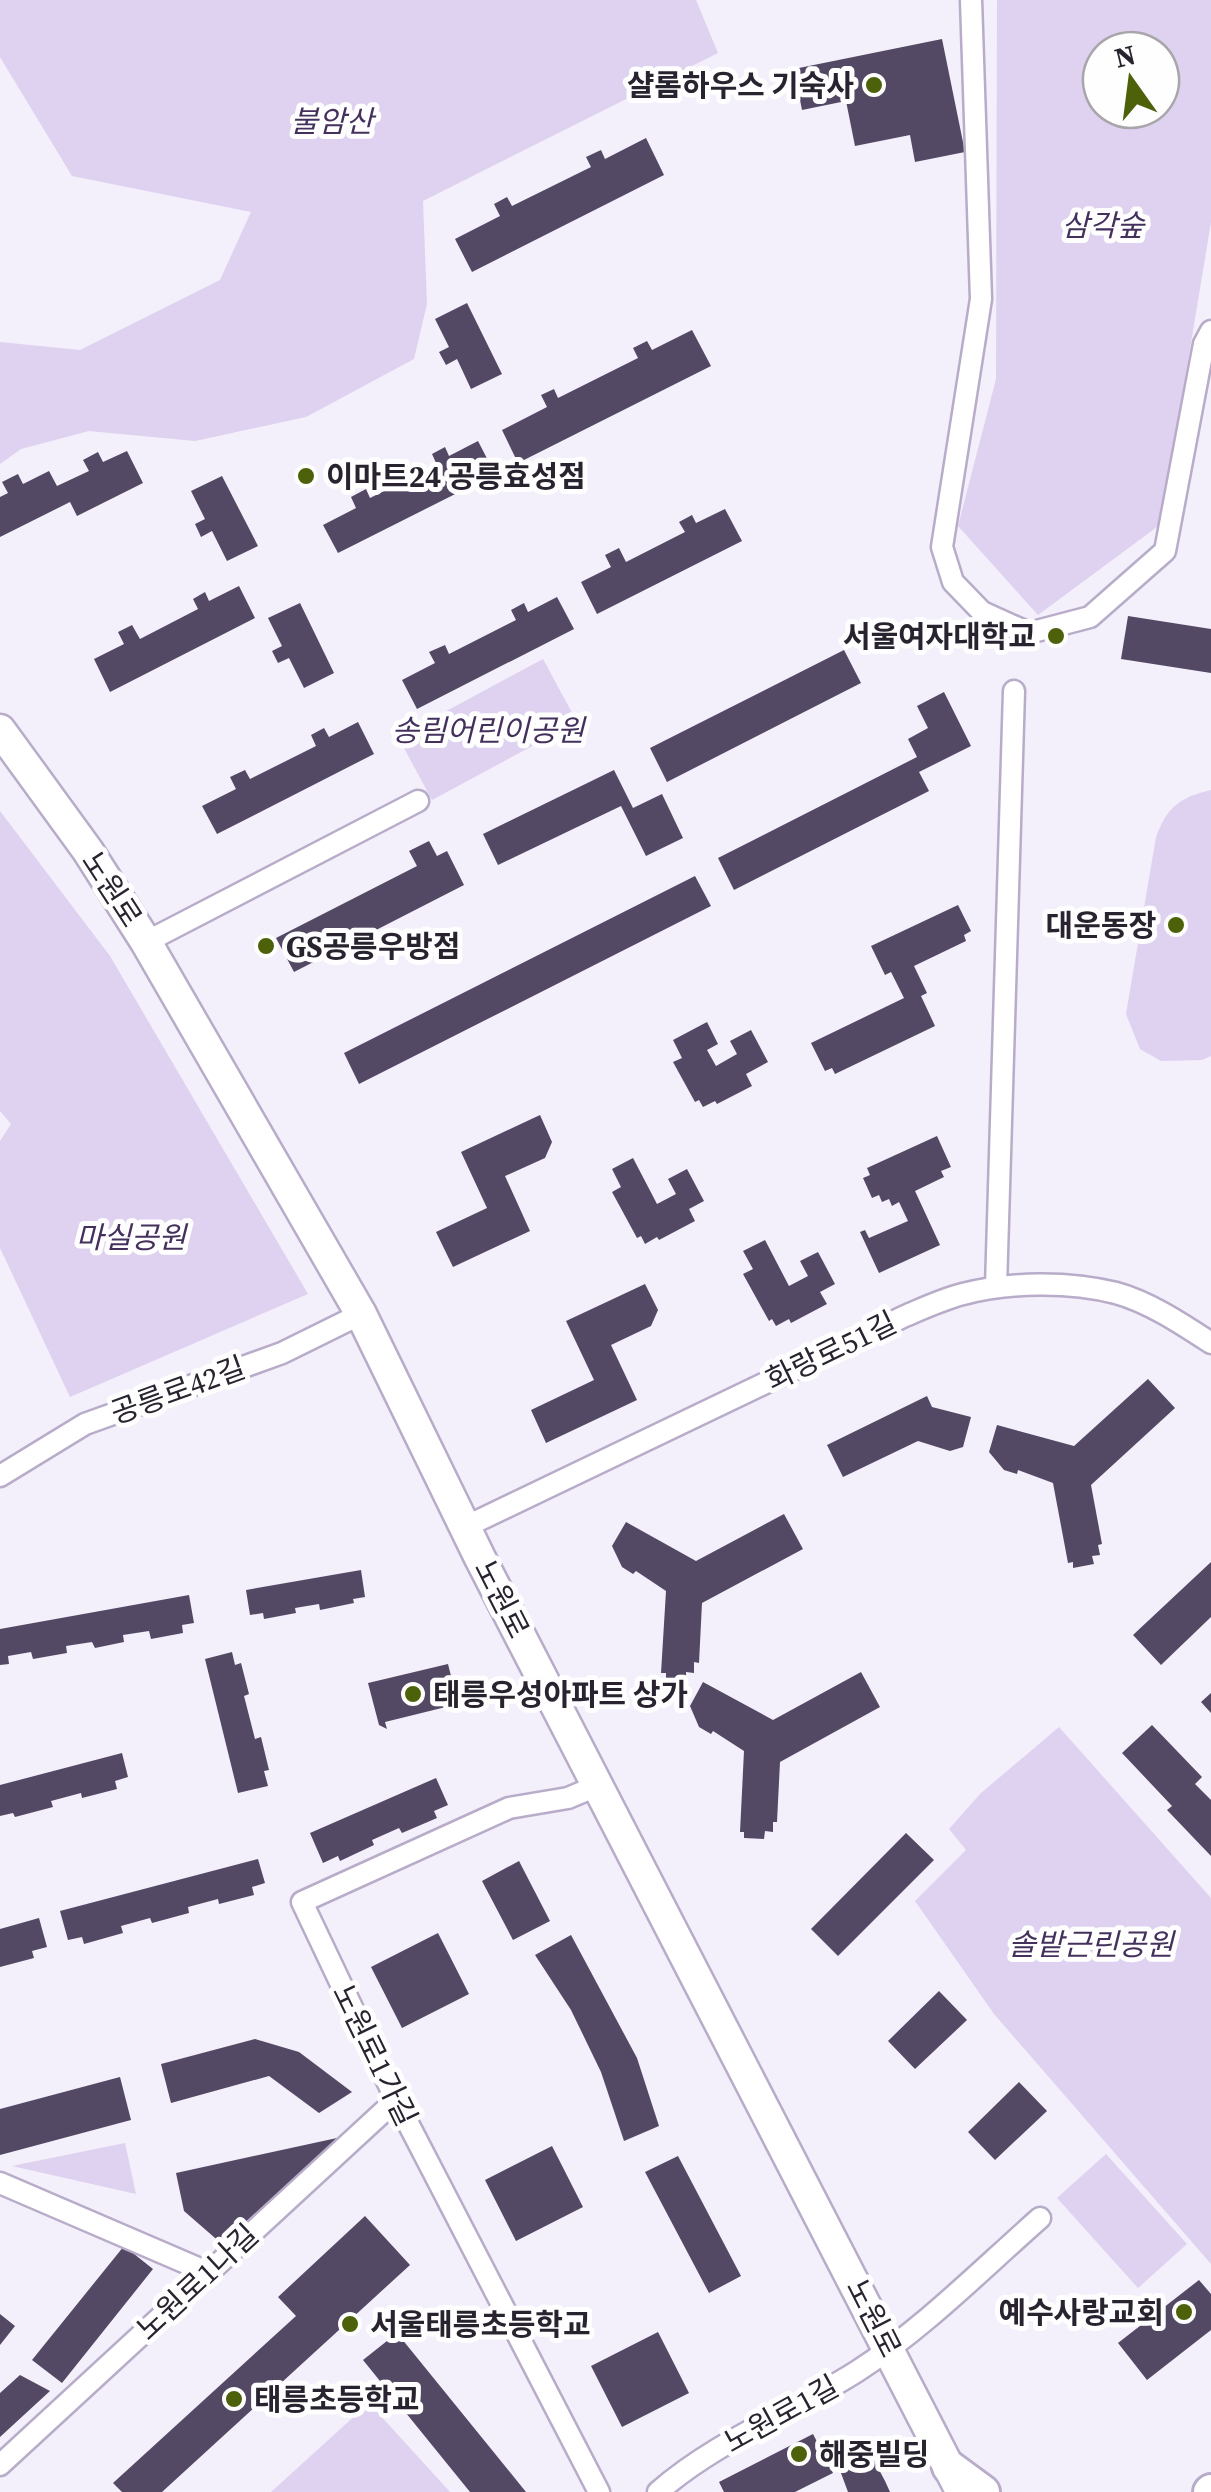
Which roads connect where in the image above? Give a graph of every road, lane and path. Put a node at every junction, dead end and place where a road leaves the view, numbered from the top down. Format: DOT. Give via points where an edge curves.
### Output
graph roads {
  1 [pos="971,0"];
  2 [pos="1211,331"];
  3 [pos="1014,690"];
  4 [pos="0,730"];
  5 [pos="418,801"];
  6 [pos="146,942"];
  7 [pos="996,1287"];
  8 [pos="361,1314"];
  9 [pos="1211,1343"];
  10 [pos="0,1476"];
  11 [pos="466,1526"];
  12 [pos="599,1786"];
  13 [pos="396,2100"];
  14 [pos="0,2183"];
  15 [pos="1040,2218"];
  16 [pos="206,2272"];
  17 [pos="889,2349"];
  18 [pos="0,2465"];
  19 [pos="955,2480"];
  20 [pos="599,2492"];
  21 [pos="658,2492"];
  22 [pos="983,2492"];
  1 -- 2 [label="street" via="981,299 942,547 953,582 982,612 1029,633 1090,617 1164,550"];
  3 -- 7 [label="street"];
  4 -- 6 [label="main road, 노원로"];
  5 -- 6 [label="street"];
  6 -- 8 [label="main road, 노원로"];
  7 -- 9 [label="street, 화랑로51길" via="1071,1286 1118,1294"];
  7 -- 11 [label="street, 화랑로51길" via="906,1316"];
  8 -- 10 [label="street, 공릉로42길" via="282,1353 85,1424"];
  8 -- 11 [label="main road, 노원로"];
  11 -- 12 [label="main road, 노원로"];
  12 -- 13 [label="street, 노원로1가길" via="493,1814 302,1902"];
  12 -- 17 [label="main road, 노원로"];
  13 -- 16 [label="street, 노원로1나길"];
  13 -- 20 [label="street, 노원로1가길"];
  14 -- 16 [label="street"];
  15 -- 17 [label="street, 노원로1길"];
  16 -- 18 [label="street, 노원로1나길"];
  17 -- 19 [label="main road, 노원로"];
  17 -- 21 [label="street, 노원로1길" via="698,2460"];
  19 -- 22 [label="main road"];
}
